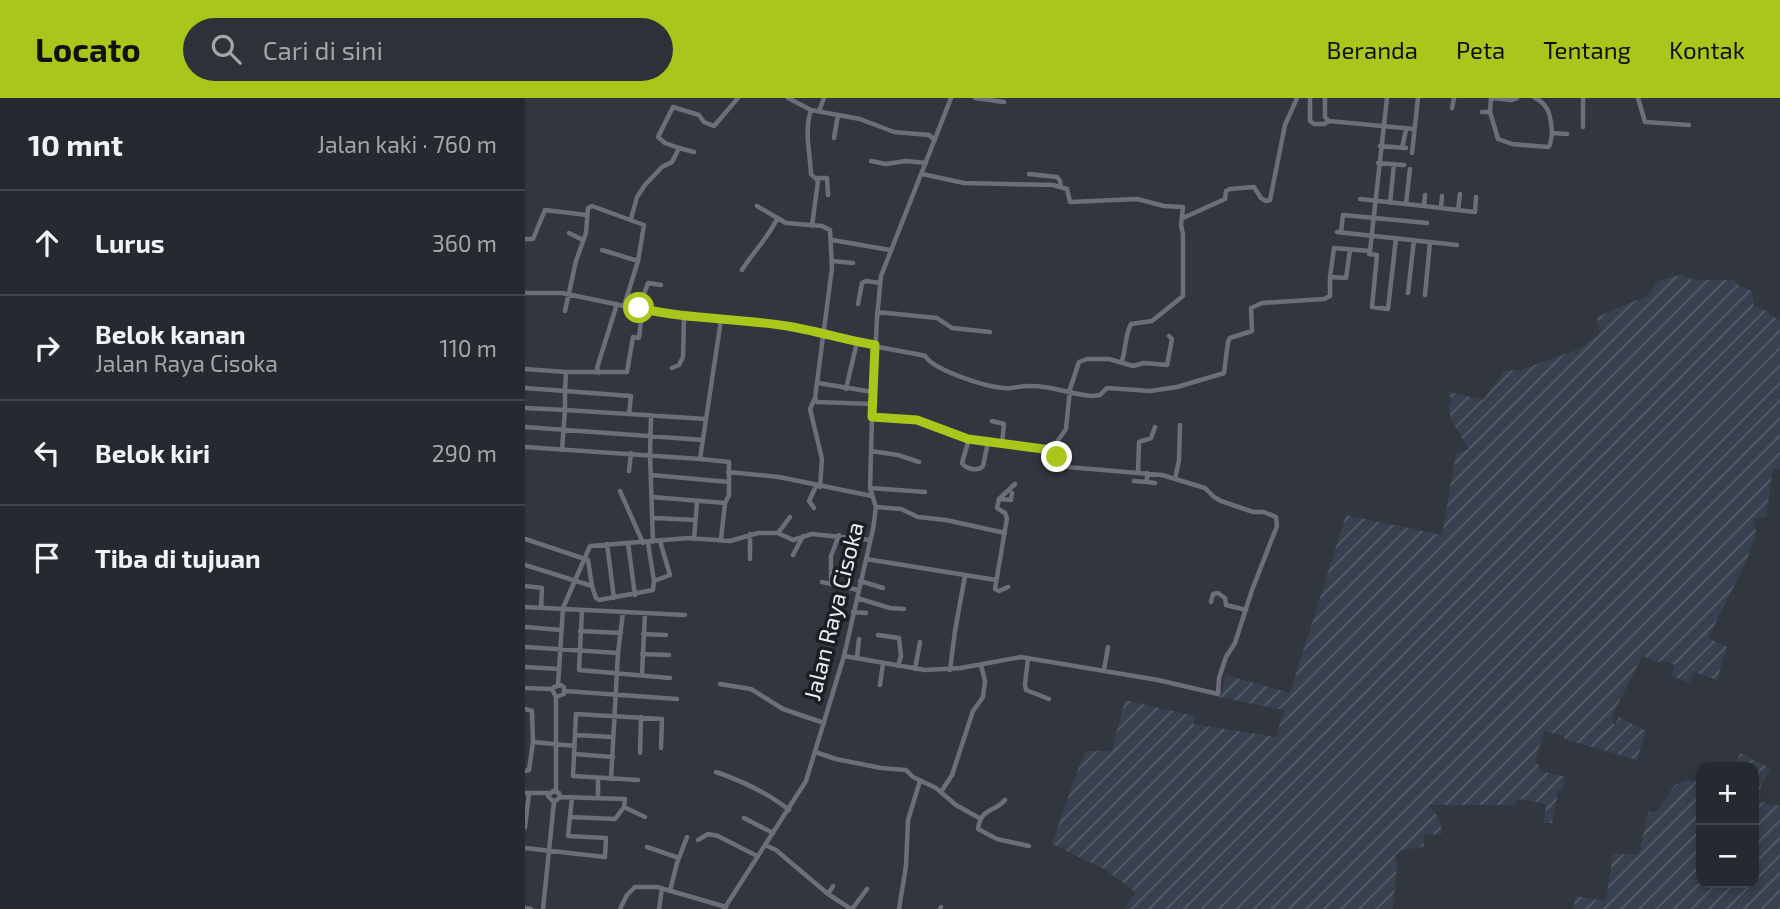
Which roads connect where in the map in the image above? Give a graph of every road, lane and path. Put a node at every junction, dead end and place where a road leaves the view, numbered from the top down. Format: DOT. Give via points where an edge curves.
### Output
graph roads {
  1 [pos="738,98"];
  2 [pos="788,98"];
  3 [pos="824,98"];
  4 [pos="951,98"];
  5 [pos="975,98"];
  6 [pos="1297,98"];
  7 [pos="1310,98"];
  8 [pos="1325,98"];
  9 [pos="1387,98"];
  10 [pos="1418,98"];
  11 [pos="1454,98"];
  12 [pos="1492,98"];
  13 [pos="1517,98"];
  14 [pos="1535,98"];
  15 [pos="1583,98"];
  16 [pos="1637,98"];
  17 [pos="988,99"];
  18 [pos="1004,102"];
  19 [pos="1452,108"];
  20 [pos="811,110"];
  21 [pos="819,111"];
  22 [pos="1482,112"];
  23 [pos="1490,112"];
  24 [pos="838,115"];
  25 [pos="1329,121"];
  26 [pos="1689,125"];
  27 [pos="1383,127"];
  28 [pos="1583,128"];
  29 [pos="1414,129"];
  30 [pos="1406,130"];
  31 [pos="1552,133"];
  32 [pos="1567,134"];
  33 [pos="834,138"];
  34 [pos="935,140"];
  35 [pos="1380,146"];
  36 [pos="679,148"];
  37 [pos="694,152"];
  38 [pos="1412,153"];
  39 [pos="871,161"];
  40 [pos="926,163"];
  41 [pos="1378,163"];
  42 [pos="1394,164"];
  43 [pos="922,174"];
  44 [pos="1029,174"];
  45 [pos="817,178"];
  46 [pos="1061,187"];
  47 [pos="1460,194"];
  48 [pos="828,195"];
  49 [pos="1425,195"];
  50 [pos="1442,196"];
  51 [pos="1476,197"];
  52 [pos="1360,199"];
  53 [pos="1374,201"];
  54 [pos="1390,202"];
  55 [pos="1406,204"];
  56 [pos="757,206"];
  57 [pos="1424,206"];
  58 [pos="1441,208"];
  59 [pos="1458,210"];
  60 [pos="587,215"];
  61 [pos="1373,217"];
  62 [pos="1183,218"];
  63 [pos="631,219"];
  64 [pos="777,219"];
  65 [pos="1427,223"];
  66 [pos="812,226"];
  67 [pos="569,233"];
  68 [pos="1371,235"];
  69 [pos="1396,238"];
  70 [pos="525,239"];
  71 [pos="583,240"];
  72 [pos="832,240"];
  73 [pos="1414,240"];
  74 [pos="1430,242"];
  75 [pos="1457,245"];
  76 [pos="602,250"];
  77 [pos="890,250"];
  78 [pos="1350,250"];
  79 [pos="1370,251"];
  80 [pos="638,261"];
  81 [pos="832,261"];
  82 [pos="853,263"];
  83 [pos="742,270"];
  84 [pos="1330,277"];
  85 [pos="880,283"];
  86 [pos="661,285"];
  87 [pos="525,293"];
  88 [pos="1408,293"];
  89 [pos="568,294"];
  90 [pos="1425,295"];
  91 [pos="617,304"];
  92 [pos="858,304"];
  93 [pos="624,306"];
  94 [pos="637,308"];
  95 [pos="565,310"];
  96 [pos="877,313"];
  97 [pos="684,317"];
  98 [pos="722,320"];
  99 [pos="990,332"];
  100 [pos="823,333"];
  101 [pos="1169,336"];
  102 [pos="857,342"];
  103 [pos="875,345"];
  104 [pos="1122,361"];
  105 [pos="672,368"];
  106 [pos="525,369"];
  107 [pos="566,372"];
  108 [pos="599,373"];
  109 [pos="818,383"];
  110 [pos="525,388"];
  111 [pos="846,389"];
  112 [pos="565,391"];
  113 [pos="1069,392"];
  114 [pos="873,393"];
  115 [pos="815,398"];
  116 [pos="873,404"];
  117 [pos="525,408"];
  118 [pos="565,410"];
  119 [pos="629,414"];
  120 [pos="651,415"];
  121 [pos="872,417"];
  122 [pos="706,419"];
  123 [pos="992,421"];
  124 [pos="1180,425"];
  125 [pos="525,427"];
  126 [pos="1155,427"];
  127 [pos="563,430"];
  128 [pos="650,435"];
  129 [pos="968,439"];
  130 [pos="703,440"];
  131 [pos="988,442"];
  132 [pos="1002,444"];
  133 [pos="525,447"];
  134 [pos="562,450"];
  135 [pos="1051,450"];
  136 [pos="871,451"];
  137 [pos="631,453"];
  138 [pos="650,454"];
  139 [pos="700,459"];
  140 [pos="919,462"];
  141 [pos="629,471"];
  142 [pos="728,472"];
  143 [pos="1138,472"];
  144 [pos="1147,473"];
  145 [pos="652,475"];
  146 [pos="1175,479"];
  147 [pos="1134,481"];
  148 [pos="729,482"];
  149 [pos="1147,482"];
  150 [pos="1155,483"];
  151 [pos="1015,484"];
  152 [pos="818,486"];
  153 [pos="870,488"];
  154 [pos="620,491"];
  155 [pos="925,492"];
  156 [pos="1013,493"];
  157 [pos="872,496"];
  158 [pos="652,497"];
  159 [pos="999,499"];
  160 [pos="697,502"];
  161 [pos="725,503"];
  162 [pos="814,508"];
  163 [pos="876,508"];
  164 [pos="790,517"];
  165 [pos="654,518"];
  166 [pos="695,520"];
  167 [pos="778,533"];
  168 [pos="1005,533"];
  169 [pos="750,534"];
  170 [pos="839,535"];
  171 [pos="803,536"];
  172 [pos="525,539"];
  173 [pos="694,539"];
  174 [pos="721,539"];
  175 [pos="871,540"];
  176 [pos="651,542"];
  177 [pos="628,543"];
  178 [pos="607,544"];
  179 [pos="793,555"];
  180 [pos="583,559"];
  181 [pos="750,559"];
  182 [pos="866,559"];
  183 [pos="525,565"];
  184 [pos="965,576"];
  185 [pos="654,580"];
  186 [pos="996,580"];
  187 [pos="860,581"];
  188 [pos="574,582"];
  189 [pos="822,582"];
  190 [pos="831,584"];
  191 [pos="525,586"];
  192 [pos="592,586"];
  193 [pos="1008,587"];
  194 [pos="883,588"];
  195 [pos="858,590"];
  196 [pos="635,595"];
  197 [pos="857,597"];
  198 [pos="614,598"];
  199 [pos="1212,602"];
  200 [pos="525,607"];
  201 [pos="541,608"];
  202 [pos="563,608"];
  203 [pos="904,609"];
  204 [pos="582,610"];
  205 [pos="1246,610"];
  206 [pos="623,612"];
  207 [pos="853,612"];
  208 [pos="866,613"];
  209 [pos="645,614"];
  210 [pos="685,615"];
  211 [pos="525,627"];
  212 [pos="561,630"];
  213 [pos="580,631"];
  214 [pos="621,633"];
  215 [pos="643,634"];
  216 [pos="666,635"];
  217 [pos="878,635"];
  218 [pos="859,639"];
  219 [pos="920,642"];
  220 [pos="525,647"];
  221 [pos="1108,647"];
  222 [pos="560,649"];
  223 [pos="578,650"];
  224 [pos="618,653"];
  225 [pos="642,654"];
  226 [pos="669,655"];
  227 [pos="843,656"];
  228 [pos="857,657"];
  229 [pos="1028,659"];
  230 [pos="883,663"];
  231 [pos="981,665"];
  232 [pos="898,666"];
  233 [pos="525,667"];
  234 [pos="559,669"];
  235 [pos="915,669"];
  236 [pos="950,670"];
  237 [pos="1104,670"];
  238 [pos="618,674"];
  239 [pos="642,674"];
  240 [pos="670,678"];
  241 [pos="720,684"];
  242 [pos="558,685"];
  243 [pos="880,685"];
  244 [pos="525,688"];
  245 [pos="552,690"];
  246 [pos="565,691"];
  247 [pos="617,694"];
  248 [pos="556,697"];
  249 [pos="677,699"];
  250 [pos="1049,699"];
  251 [pos="525,709"];
  252 [pos="615,716"];
  253 [pos="641,717"];
  254 [pos="824,723"];
  255 [pos="525,732"];
  256 [pos="532,732"];
  257 [pos="575,735"];
  258 [pos="613,737"];
  259 [pos="533,742"];
  260 [pos="555,744"];
  261 [pos="575,746"];
  262 [pos="661,748"];
  263 [pos="525,750"];
  264 [pos="532,750"];
  265 [pos="815,752"];
  266 [pos="640,753"];
  267 [pos="574,754"];
  268 [pos="613,757"];
  269 [pos="525,771"];
  270 [pos="716,772"];
  271 [pos="599,778"];
  272 [pos="611,779"];
  273 [pos="638,780"];
  274 [pos="920,780"];
  275 [pos="556,791"];
  276 [pos="941,792"];
  277 [pos="527,793"];
  278 [pos="549,793"];
  279 [pos="559,797"];
  280 [pos="572,797"];
  281 [pos="598,797"];
  282 [pos="1005,800"];
  283 [pos="554,802"];
  284 [pos="624,807"];
  285 [pos="789,810"];
  286 [pos="570,817"];
  287 [pos="646,817"];
  288 [pos="744,818"];
  289 [pos="981,818"];
  290 [pos="525,827"];
  291 [pos="773,833"];
  292 [pos="687,837"];
  293 [pos="698,840"];
  294 [pos="765,845"];
  295 [pos="1029,846"];
  296 [pos="646,847"];
  297 [pos="525,848"];
  298 [pos="549,852"];
  299 [pos="757,856"];
  300 [pos="679,858"];
  301 [pos="833,886"];
  302 [pos="662,888"];
  303 [pos="867,889"];
  304 [pos="670,891"];
  305 [pos="828,894"];
  306 [pos="525,908"];
  307 [pos="725,908"];
  308 [pos="531,909"];
  309 [pos="543,909"];
  310 [pos="620,909"];
  311 [pos="659,909"];
  312 [pos="851,909"];
  313 [pos="899,909"];
  1 -- 36 [label="street" via="714,126 699,115 673,107 659,137"];
  2 -- 20 [label="street"];
  3 -- 21 [label="street"];
  4 -- 34 [label="street, Jalan Raya Cisoka"];
  5 -- 17 [label="street"];
  6 -- 62 [label="street" via="1285,125 1270,200 1261,198 1254,187 1230,189 1225,199"];
  7 -- 25 [label="street" via="1311,123"];
  8 -- 25 [label="street"];
  9 -- 27 [label="street"];
  10 -- 29 [label="street"];
  11 -- 19 [label="street"];
  12 -- 13 [label="street"];
  12 -- 23 [label="street"];
  14 -- 31 [label="street" via="1549,111"];
  15 -- 28 [label="street"];
  16 -- 26 [label="street" via="1645,122"];
  17 -- 18 [label="street"];
  20 -- 21 [label="street"];
  20 -- 45 [label="street" via="806,133 811,174"];
  21 -- 24 [label="street"];
  22 -- 23 [label="street"];
  23 -- 31 [label="street" via="1498,139 1505,142 1548,147"];
  24 -- 33 [label="street"];
  24 -- 34 [label="street"];
  25 -- 27 [label="street"];
  27 -- 29 [label="street"];
  27 -- 35 [label="street"];
  29 -- 38 [label="street"];
  30 -- 35 [label="street" via="1404,148"];
  31 -- 32 [label="street"];
  34 -- 40 [label="street, Jalan Raya Cisoka"];
  35 -- 41 [label="street"];
  36 -- 37 [label="street"];
  36 -- 63 [label="street" via="641,191"];
  39 -- 40 [label="street"];
  40 -- 43 [label="street, Jalan Raya Cisoka"];
  41 -- 42 [label="street"];
  41 -- 53 [label="street"];
  42 -- 54 [label="street"];
  42 -- 55 [label="street" via="1407,167"];
  43 -- 46 [label="street" via="964,183"];
  43 -- 77 [label="street, Jalan Raya Cisoka"];
  44 -- 46 [label="street" via="1057,177"];
  45 -- 48 [label="street" via="827,178"];
  45 -- 66 [label="street"];
  46 -- 62 [label="street" via="1067,190 1069,202 1147,201 1183,207"];
  47 -- 59 [label="street"];
  49 -- 57 [label="street"];
  50 -- 58 [label="street"];
  51 -- 59 [label="street" via="1475,212"];
  52 -- 53 [label="street"];
  53 -- 54 [label="street"];
  53 -- 61 [label="street"];
  54 -- 55 [label="street"];
  55 -- 57 [label="street"];
  56 -- 64 [label="street"];
  57 -- 58 [label="street"];
  58 -- 59 [label="street"];
  60 -- 63 [label="street" via="592,206"];
  60 -- 70 [label="street" via="545,210 533,239"];
  60 -- 71 [label="street"];
  61 -- 65 [label="street"];
  61 -- 68 [label="street"];
  61 -- 68 [label="street" via="1343,215 1339,232"];
  62 -- 104 [label="street" via="1183,296 1153,321 1131,324"];
  63 -- 80 [label="street" via="645,226"];
  64 -- 66 [label="street"];
  64 -- 83 [label="street"];
  66 -- 72 [label="street" via="827,227"];
  67 -- 71 [label="street"];
  68 -- 69 [label="street"];
  68 -- 79 [label="street"];
  69 -- 73 [label="street"];
  69 -- 79 [label="street" via="1388,309 1372,307 1377,255"];
  71 -- 89 [label="street"];
  72 -- 77 [label="street"];
  72 -- 81 [label="street"];
  73 -- 74 [label="street"];
  73 -- 88 [label="street"];
  74 -- 75 [label="street"];
  74 -- 90 [label="street"];
  76 -- 80 [label="street"];
  77 -- 85 [label="street, Jalan Raya Cisoka"];
  78 -- 79 [label="street"];
  78 -- 84 [label="street" via="1346,278"];
  78 -- 84 [label="street" via="1333,249"];
  80 -- 93 [label="street"];
  81 -- 82 [label="street"];
  81 -- 100 [label="street"];
  84 -- 113 [label="street" via="1327,298 1262,303 1251,308 1252,331 1230,338 1224,373 1150,391 1107,388 1093,396"];
  85 -- 92 [label="street" via="863,282"];
  85 -- 96 [label="street, Jalan Raya Cisoka"];
  86 -- 94 [label="street" via="648,283"];
  87 -- 89 [label="street"];
  89 -- 91 [label="street"];
  89 -- 95 [label="street"];
  91 -- 93 [label="street"];
  91 -- 108 [label="street"];
  93 -- 94 [label="street"];
  94 -- 97 [label="street"];
  94 -- 108 [label="street" via="633,317 641,320 639,338 633,337 628,370"];
  96 -- 99 [label="street" via="937,318 952,328"];
  96 -- 103 [label="street, Jalan Raya Cisoka"];
  97 -- 98 [label="street"];
  97 -- 105 [label="street" via="683,357"];
  98 -- 100 [label="street"];
  98 -- 122 [label="street"];
  100 -- 102 [label="street"];
  100 -- 109 [label="street"];
  101 -- 104 [label="street" via="1167,365 1137,366"];
  102 -- 103 [label="street"];
  102 -- 111 [label="street"];
  103 -- 113 [label="street" via="925,356 938,367 983,383"];
  103 -- 114 [label="street, Jalan Raya Cisoka"];
  104 -- 113 [label="street" via="1082,360"];
  106 -- 107 [label="street"];
  107 -- 108 [label="street"];
  107 -- 112 [label="street"];
  109 -- 111 [label="street"];
  109 -- 115 [label="street"];
  110 -- 112 [label="street"];
  111 -- 114 [label="street"];
  112 -- 118 [label="street"];
  112 -- 119 [label="street" via="631,396"];
  113 -- 135 [label="street" via="1066,429"];
  114 -- 116 [label="street, Jalan Raya Cisoka"];
  115 -- 116 [label="street" via="825,403"];
  115 -- 152 [label="street" via="810,409 822,459"];
  116 -- 121 [label="street, Jalan Raya Cisoka"];
  117 -- 118 [label="street"];
  118 -- 119 [label="street"];
  118 -- 127 [label="street"];
  119 -- 120 [label="street"];
  120 -- 122 [label="street"];
  120 -- 128 [label="street"];
  121 -- 129 [label="street" via="917,420"];
  121 -- 136 [label="street, Jalan Raya Cisoka"];
  122 -- 130 [label="street"];
  123 -- 132 [label="street" via="1004,425"];
  124 -- 146 [label="street"];
  125 -- 127 [label="street"];
  126 -- 143 [label="street" via="1151,438 1139,442"];
  127 -- 128 [label="street"];
  127 -- 134 [label="street"];
  128 -- 130 [label="street"];
  128 -- 138 [label="street"];
  129 -- 131 [label="street"];
  129 -- 131 [label="street" via="962,463 967,468 983,466"];
  130 -- 139 [label="street"];
  131 -- 132 [label="street"];
  132 -- 135 [label="street"];
  133 -- 134 [label="street"];
  134 -- 137 [label="street"];
  135 -- 143 [label="street" via="1067,467"];
  136 -- 140 [label="street"];
  136 -- 153 [label="street, Jalan Raya Cisoka"];
  137 -- 138 [label="street"];
  137 -- 141 [label="street"];
  138 -- 139 [label="street"];
  138 -- 145 [label="street"];
  139 -- 142 [label="street" via="729,463"];
  142 -- 148 [label="street"];
  142 -- 152 [label="street"];
  143 -- 144 [label="street"];
  144 -- 146 [label="street"];
  144 -- 149 [label="street"];
  145 -- 148 [label="street"];
  145 -- 158 [label="street"];
  146 -- 205 [label="street" via="1205,488 1221,501 1276,517 1274,539"];
  147 -- 149 [label="street"];
  148 -- 161 [label="street"];
  149 -- 150 [label="street"];
  151 -- 159 [label="street"];
  152 -- 157 [label="street"];
  152 -- 162 [label="street" via="809,501"];
  153 -- 155 [label="street"];
  153 -- 157 [label="street, Jalan Raya Cisoka"];
  154 -- 176 [label="street"];
  156 -- 159 [label="street" via="1011,499"];
  157 -- 163 [label="street, Jalan Raya Cisoka"];
  158 -- 160 [label="street"];
  158 -- 165 [label="street"];
  159 -- 168 [label="street" via="997,508 1007,518"];
  160 -- 161 [label="street"];
  160 -- 166 [label="street"];
  161 -- 174 [label="street"];
  163 -- 168 [label="street" via="901,509 918,517"];
  163 -- 175 [label="street, Jalan Raya Cisoka"];
  164 -- 167 [label="street"];
  165 -- 166 [label="street"];
  165 -- 176 [label="street"];
  166 -- 173 [label="street"];
  167 -- 169 [label="street"];
  167 -- 171 [label="street" via="793,540"];
  168 -- 186 [label="street"];
  169 -- 174 [label="street" via="730,541"];
  169 -- 181 [label="street"];
  170 -- 171 [label="street"];
  170 -- 175 [label="street"];
  170 -- 190 [label="street" via="831,556"];
  171 -- 179 [label="street"];
  172 -- 180 [label="street"];
  173 -- 174 [label="street"];
  173 -- 176 [label="street"];
  175 -- 182 [label="street, Jalan Raya Cisoka"];
  176 -- 177 [label="street"];
  176 -- 185 [label="street"];
  176 -- 185 [label="street" via="670,573"];
  177 -- 178 [label="street"];
  177 -- 196 [label="street"];
  178 -- 180 [label="street" via="590,546"];
  178 -- 198 [label="street"];
  180 -- 188 [label="street"];
  180 -- 192 [label="street" via="589,561"];
  182 -- 184 [label="street"];
  182 -- 187 [label="street, Jalan Raya Cisoka"];
  183 -- 188 [label="street"];
  184 -- 186 [label="street"];
  184 -- 236 [label="street"];
  185 -- 196 [label="street" via="655,589"];
  186 -- 193 [label="street" via="995,591"];
  187 -- 194 [label="street"];
  187 -- 195 [label="street, Jalan Raya Cisoka"];
  188 -- 192 [label="street"];
  188 -- 202 [label="street"];
  189 -- 190 [label="street"];
  190 -- 195 [label="street"];
  191 -- 201 [label="street" via="541,588"];
  192 -- 198 [label="street" via="596,598"];
  195 -- 197 [label="street, Jalan Raya Cisoka"];
  196 -- 198 [label="street"];
  197 -- 203 [label="street"];
  197 -- 207 [label="street, Jalan Raya Cisoka"];
  199 -- 205 [label="street" via="1213,594 1218,593 1226,605"];
  200 -- 201 [label="street"];
  201 -- 202 [label="street"];
  202 -- 204 [label="street"];
  202 -- 212 [label="street"];
  204 -- 206 [label="street"];
  204 -- 213 [label="street"];
  205 -- 237 [label="street" via="1226,657 1217,694"];
  206 -- 209 [label="street"];
  206 -- 214 [label="street"];
  207 -- 208 [label="street"];
  207 -- 227 [label="street, Jalan Raya Cisoka"];
  209 -- 210 [label="street"];
  209 -- 215 [label="street"];
  211 -- 212 [label="street"];
  212 -- 222 [label="street"];
  213 -- 214 [label="street"];
  213 -- 223 [label="street"];
  214 -- 224 [label="street"];
  215 -- 216 [label="street"];
  215 -- 225 [label="street"];
  217 -- 232 [label="street" via="899,638"];
  218 -- 228 [label="street"];
  219 -- 235 [label="street"];
  220 -- 222 [label="street"];
  221 -- 237 [label="street"];
  222 -- 223 [label="street"];
  222 -- 234 [label="street"];
  223 -- 224 [label="street"];
  223 -- 238 [label="street" via="579,670"];
  224 -- 238 [label="street"];
  225 -- 226 [label="street"];
  225 -- 239 [label="street"];
  227 -- 228 [label="street"];
  227 -- 254 [label="street, Jalan Raya Cisoka"];
  228 -- 230 [label="street"];
  229 -- 231 [label="street"];
  229 -- 237 [label="street"];
  229 -- 250 [label="street" via="1026,690"];
  230 -- 232 [label="street"];
  230 -- 243 [label="street"];
  231 -- 236 [label="street"];
  231 -- 276 [label="street" via="983,697"];
  232 -- 235 [label="street"];
  233 -- 234 [label="street"];
  234 -- 242 [label="street"];
  235 -- 236 [label="street"];
  238 -- 239 [label="street"];
  238 -- 247 [label="street"];
  239 -- 240 [label="street"];
  241 -- 254 [label="street" via="751,689 783,709"];
  242 -- 245 [label="street"];
  242 -- 246 [label="street"];
  244 -- 245 [label="street"];
  245 -- 248 [label="street"];
  246 -- 247 [label="street"];
  246 -- 248 [label="street"];
  247 -- 249 [label="street"];
  247 -- 252 [label="street"];
  248 -- 260 [label="street"];
  251 -- 256 [label="street" via="532,711"];
  252 -- 253 [label="street"];
  252 -- 257 [label="street" via="576,714"];
  252 -- 258 [label="street"];
  253 -- 262 [label="street" via="663,719"];
  253 -- 266 [label="street"];
  254 -- 265 [label="street, Jalan Raya Cisoka"];
  255 -- 256 [label="street"];
  256 -- 259 [label="street"];
  257 -- 258 [label="street"];
  257 -- 261 [label="street"];
  258 -- 268 [label="street"];
  259 -- 260 [label="street"];
  259 -- 264 [label="street"];
  260 -- 261 [label="street"];
  260 -- 275 [label="street"];
  261 -- 267 [label="street"];
  263 -- 264 [label="street"];
  264 -- 269 [label="street"];
  265 -- 274 [label="street" via="902,769"];
  265 -- 285 [label="street, Jalan Raya Cisoka"];
  267 -- 268 [label="street"];
  267 -- 271 [label="street" via="573,776"];
  268 -- 272 [label="street"];
  270 -- 285 [label="street" via="776,799"];
  271 -- 272 [label="street"];
  271 -- 281 [label="street"];
  272 -- 273 [label="street"];
  274 -- 276 [label="street"];
  274 -- 313 [label="street" via="908,820 907,866"];
  275 -- 278 [label="street"];
  275 -- 279 [label="street"];
  276 -- 289 [label="street"];
  277 -- 278 [label="street"];
  277 -- 290 [label="street"];
  278 -- 283 [label="street"];
  279 -- 280 [label="street"];
  279 -- 283 [label="street"];
  280 -- 281 [label="street"];
  280 -- 286 [label="street"];
  281 -- 284 [label="street" via="625,800"];
  282 -- 289 [label="street"];
  283 -- 298 [label="street"];
  284 -- 286 [label="street" via="614,819"];
  284 -- 287 [label="street"];
  285 -- 291 [label="street, Jalan Raya Cisoka"];
  286 -- 298 [label="street" via="568,835 606,838 607,855"];
  288 -- 291 [label="street"];
  289 -- 295 [label="street" via="978,829 987,835"];
  291 -- 294 [label="street, Jalan Raya Cisoka"];
  292 -- 300 [label="street"];
  293 -- 299 [label="street" via="708,834 718,836"];
  294 -- 299 [label="street, Jalan Raya Cisoka"];
  294 -- 305 [label="street"];
  296 -- 300 [label="street"];
  297 -- 298 [label="street"];
  298 -- 309 [label="street"];
  299 -- 307 [label="street, Jalan Raya Cisoka"];
  300 -- 304 [label="street"];
  301 -- 305 [label="street"];
  302 -- 304 [label="street"];
  302 -- 310 [label="street" via="635,887"];
  302 -- 311 [label="street"];
  303 -- 312 [label="street"];
  304 -- 307 [label="street"];
  305 -- 312 [label="street"];
  306 -- 308 [label="street"];
}
